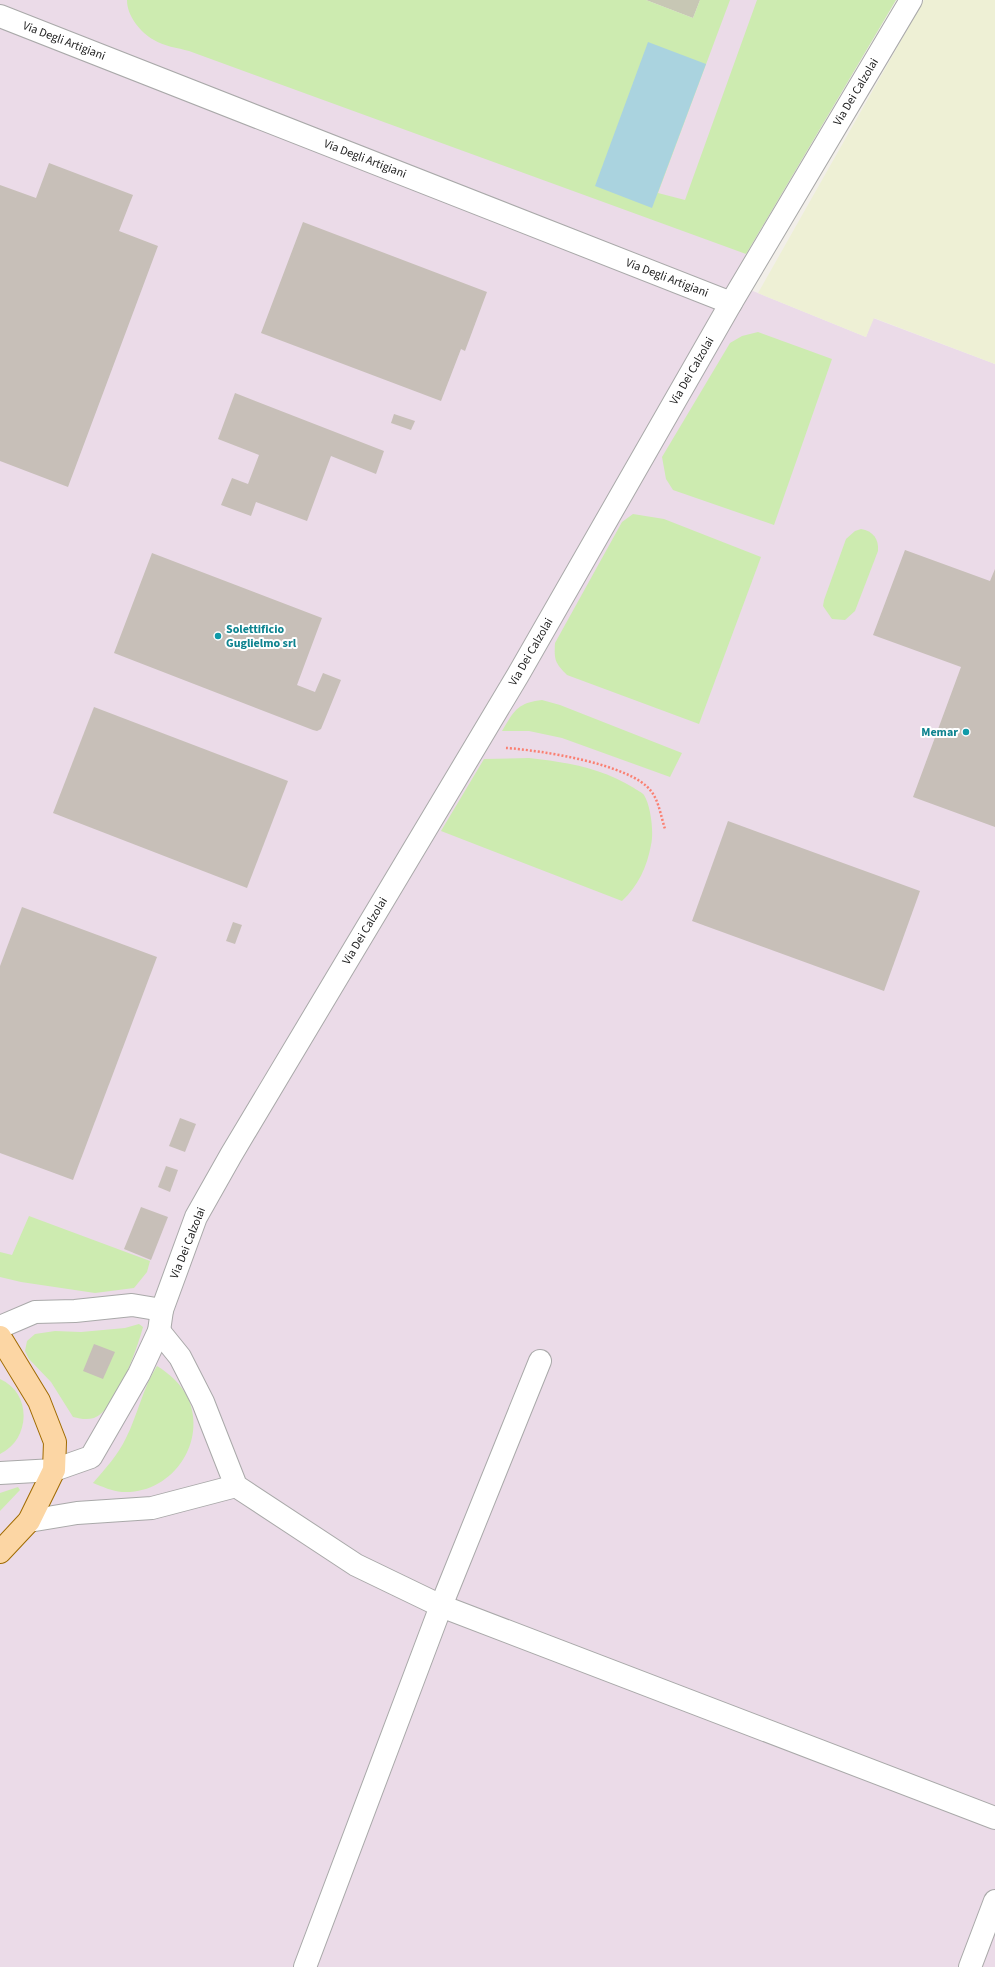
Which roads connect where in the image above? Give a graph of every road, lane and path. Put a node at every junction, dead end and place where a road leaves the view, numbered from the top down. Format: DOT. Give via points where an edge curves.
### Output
graph roads {
  1 [pos="911,0"];
  2 [pos="0,16"];
  3 [pos="731,303"];
  4 [pos="476,746"];
  5 [pos="665,829"];
  6 [pos="162,1310"];
  7 [pos="0,1327"];
  8 [pos="159,1331"];
  9 [pos="0,1337"];
  10 [pos="540,1361"];
  11 [pos="54,1470"];
  12 [pos="0,1473"];
  13 [pos="236,1486"];
  14 [pos="29,1521"];
  15 [pos="0,1552"];
  16 [pos="441,1606"];
  17 [pos="995,1818"];
  18 [pos="995,1901"];
  19 [pos="305,1967"];
  20 [pos="970,1967"];
  1 -- 3 [label="street, Via Dei Calzolai"];
  2 -- 3 [label="street, Via Degli Artigiani"];
  3 -- 4 [label="street, Via Dei Calzolai"];
  4 -- 5 [label="path" via="536,750 584,760 622,772 642,782 652,791"];
  4 -- 6 [label="street, Via Dei Calzolai" via="196,1217"];
  6 -- 7 [label="street" via="132,1305 35,1312"];
  6 -- 8 [label="street, Via Dei Calzolai"];
  8 -- 11 [label="street, Via Dei Calzolai" via="139,1374 92,1457"];
  8 -- 13 [label="street" via="180,1357 203,1402"];
  9 -- 11 [label="main road" via="39,1401 55,1442"];
  10 -- 16 [label="street"];
  11 -- 12 [label="street, Via Dei Calzolai"];
  11 -- 14 [label="main road"];
  13 -- 14 [label="street" via="152,1508 77,1513"];
  13 -- 16 [label="street" via="356,1565"];
  14 -- 15 [label="main road"];
  16 -- 17 [label="street"];
  16 -- 19 [label="street"];
  18 -- 20 [label="street"];
}
